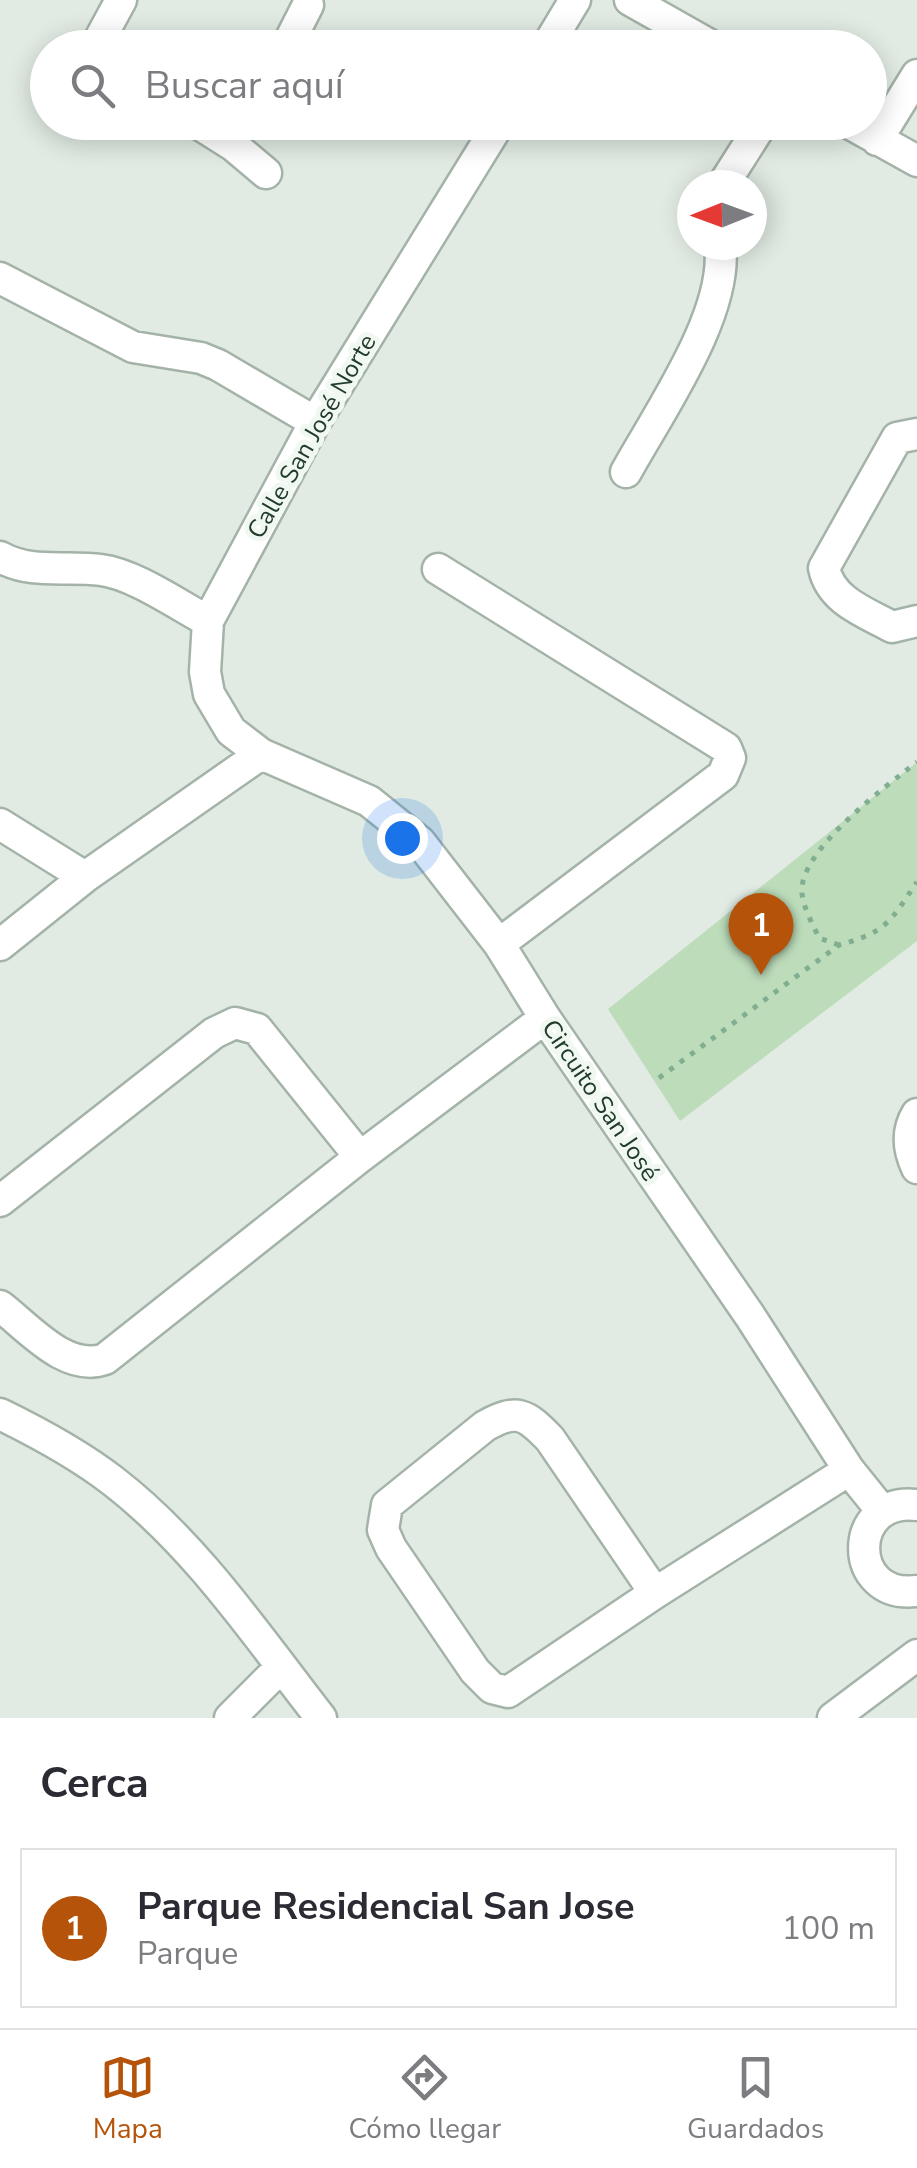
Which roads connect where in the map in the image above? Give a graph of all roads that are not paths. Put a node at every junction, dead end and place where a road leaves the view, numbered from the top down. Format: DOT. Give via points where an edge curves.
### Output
graph roads {
  1 [pos="121,0"];
  2 [pos="575,0"];
  3 [pos="630,0"];
  4 [pos="308,5"];
  5 [pos="105,30"];
  6 [pos="295,30"];
  7 [pos="557,30"];
  8 [pos="683,30"];
  9 [pos="917,74"];
  10 [pos="887,124"];
  11 [pos="244,140"];
  12 [pos="489,140"];
  13 [pos="752,140"];
  14 [pos="877,140"];
  15 [pos="917,161"];
  16 [pos="733,170"];
  17 [pos="266,172"];
  18 [pos="720,260"];
  19 [pos="0,278"];
  20 [pos="315,422"];
  21 [pos="917,434"];
  22 [pos="626,472"];
  23 [pos="0,557"];
  24 [pos="438,569"];
  25 [pos="208,621"];
  26 [pos="917,621"];
  27 [pos="261,754"];
  28 [pos="0,824"];
  29 [pos="85,877"];
  30 [pos="499,944"];
  31 [pos="0,945"];
  32 [pos="545,1018"];
  33 [pos="917,1114"];
  34 [pos="360,1157"];
  35 [pos="917,1168"];
  36 [pos="0,1201"];
  37 [pos="0,1306"];
  38 [pos="0,1414"];
  39 [pos="849,1470"];
  40 [pos="917,1505"];
  41 [pos="882,1511"];
  42 [pos="655,1592"];
  43 [pos="917,1592"];
  44 [pos="917,1656"];
  45 [pos="281,1667"];
  46 [pos="230,1718"];
  47 [pos="321,1718"];
  48 [pos="833,1718"];
  1 -- 5 [label="street"];
  2 -- 7 [label="street"];
  3 -- 8 [label="street"];
  4 -- 6 [label="street"];
  9 -- 10 [label="street"];
  11 -- 17 [label="street"];
  12 -- 20 [label="street, Calle San José Norte"];
  13 -- 16 [label="street"];
  14 -- 15 [label="street"];
  18 -- 22 [label="street" via="711,317"];
  19 -- 20 [label="street" via="133,348 218,365"];
  20 -- 25 [label="street, Calle San José Norte"];
  21 -- 26 [label="street" via="897,438 824,568 843,600 892,627"];
  23 -- 25 [label="street" via="33,569 121,575"];
  24 -- 30 [label="street" via="726,748 730,758 723,775"];
  25 -- 27 [label="street, Calle San José Norte" via="209,694 230,731"];
  27 -- 29 [label="street"];
  27 -- 30 [label="street, Circuito San José" via="370,802 420,842"];
  28 -- 29 [label="street"];
  29 -- 31 [label="street"];
  30 -- 32 [label="street, Circuito San José"];
  32 -- 34 [label="street"];
  32 -- 39 [label="street, Circuito San José"];
  33 -- 35 [label="street" via="908,1136"];
  34 -- 36 [label="street" via="257,1028 235,1023"];
  34 -- 37 [label="street" via="104,1359 76,1362"];
  38 -- 45 [label="street" via="52,1439 165,1527"];
  39 -- 41 [label="street, Circuito San José"];
  39 -- 42 [label="street"];
  40 -- 41 [label="street"];
  41 -- 43 [label="street" via="864,1539 870,1572 896,1591"];
  42 -- 42 [label="street" via="550,1438 521,1415 485,1426 386,1505 383,1530 391,1548 475,1671 500,1691 519,1688"];
  44 -- 48 [label="street"];
  45 -- 46 [label="street"];
  45 -- 47 [label="street"];
}
